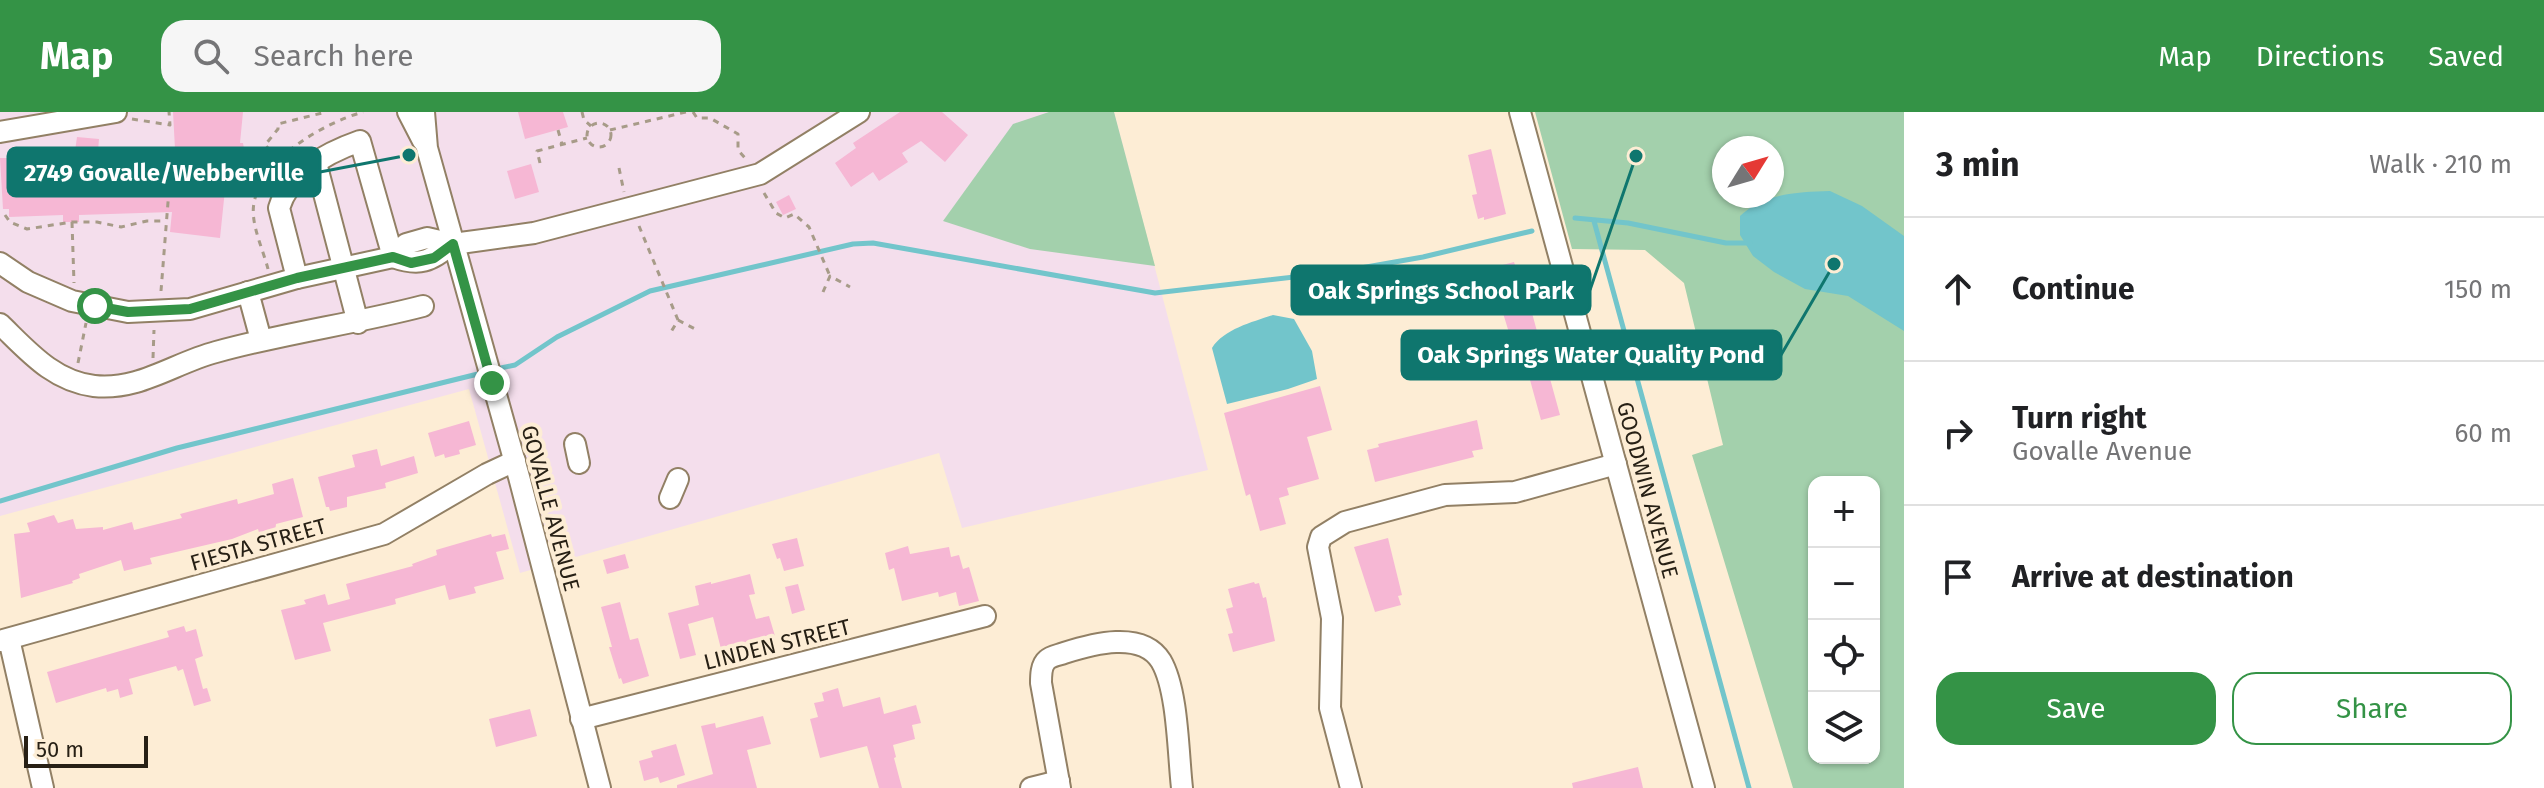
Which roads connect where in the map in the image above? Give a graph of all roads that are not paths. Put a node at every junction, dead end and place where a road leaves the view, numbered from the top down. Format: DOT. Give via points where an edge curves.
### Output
graph roads {
  1 [pos="408,112"];
  2 [pos="424,112"];
  3 [pos="859,112"];
  4 [pos="1520,112"];
  5 [pos="86,115"];
  6 [pos="124,115"];
  7 [pos="39,119"];
  8 [pos="0,132"];
  9 [pos="427,148"];
  10 [pos="316,163"];
  11 [pos="453,244"];
  12 [pos="393,257"];
  13 [pos="1,264"];
  14 [pos="343,268"];
  15 [pos="297,278"];
  16 [pos="248,292"];
  17 [pos="423,306"];
  18 [pos="358,323"];
  19 [pos="0,324"];
  20 [pos="261,340"];
  21 [pos="515,461"];
  22 [pos="1616,464"];
  23 [pos="985,616"];
  24 [pos="4,640"];
  25 [pos="581,719"];
  26 [pos="1060,784"];
  27 [pos="43,788"];
  28 [pos="600,788"];
  29 [pos="1031,788"];
  30 [pos="1182,788"];
  31 [pos="1351,788"];
  32 [pos="1704,788"];
  1 -- 9 [label="street, GOVALLE AVENUE"];
  2 -- 9 [label="street, GOVALLE AVENUE"];
  3 -- 11 [label="street" via="760,174 534,233"];
  4 -- 22 [label="street, GOODWIN AVENUE"];
  5 -- 6 [label="street"];
  5 -- 7 [label="street"];
  7 -- 8 [label="street"];
  9 -- 11 [label="street, GOVALLE AVENUE"];
  10 -- 12 [label="street" via="360,141"];
  10 -- 14 [label="street"];
  10 -- 15 [label="street" via="289,186 279,208"];
  11 -- 12 [label="street" via="427,238 406,244"];
  11 -- 21 [label="street, GOVALLE AVENUE"];
  12 -- 14 [label="street"];
  13 -- 16 [label="street" via="53,294 128,312 190,309"];
  14 -- 15 [label="street"];
  14 -- 18 [label="street"];
  15 -- 16 [label="street"];
  16 -- 20 [label="street"];
  17 -- 18 [label="street"];
  18 -- 20 [label="street"];
  19 -- 20 [label="street" via="44,367 92,386 147,380 210,353"];
  21 -- 24 [label="street, FIESTA STREET" via="384,534"];
  21 -- 25 [label="street, GOVALLE AVENUE"];
  22 -- 31 [label="street" via="1515,492 1445,495 1345,522 1321,537 1318,547 1332,618 1330,708"];
  22 -- 32 [label="street, GOODWIN AVENUE"];
  23 -- 25 [label="street, LINDEN STREET"];
  24 -- 27 [label="street"];
  25 -- 28 [label="street, GOVALLE AVENUE"];
  26 -- 29 [label="street"];
  26 -- 30 [label="street" via="1042,667 1047,659 1086,646 1128,642 1160,659 1170,682"];
}
